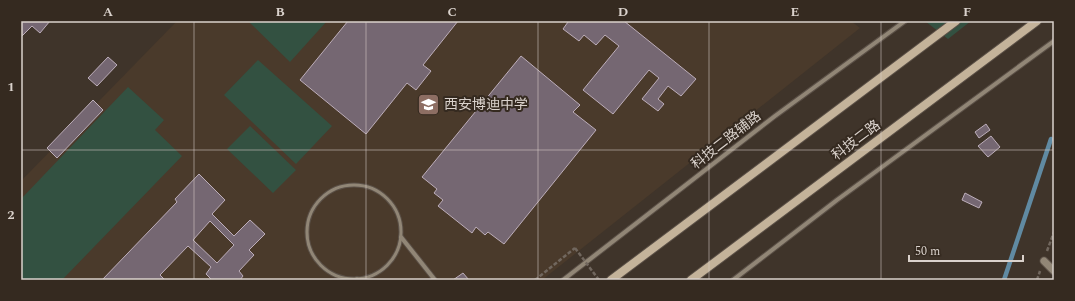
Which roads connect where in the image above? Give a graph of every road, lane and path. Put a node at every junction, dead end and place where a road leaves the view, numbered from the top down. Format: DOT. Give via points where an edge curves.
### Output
graph roads {
  1 [pos="905,21"];
  2 [pos="956,21"];
  3 [pos="1037,21"];
  4 [pos="1054,41"];
  5 [pos="401,238"];
  6 [pos="1044,261"];
  7 [pos="1054,271"];
  8 [pos="357,280"];
  9 [pos="435,280"];
  10 [pos="535,280"];
  11 [pos="563,280"];
  12 [pos="599,280"];
  13 [pos="610,280"];
  14 [pos="691,280"];
  15 [pos="733,280"];
  1 -- 11 [label="street, 科技二路辅路" via="776,116"];
  2 -- 13 [label="main road"];
  3 -- 14 [label="main road, 科技二路"];
  4 -- 15 [label="street" via="837,200"];
  5 -- 8 [label="lane" via="396,253 386,266 373,275"];
  5 -- 8 [label="lane" via="400,221 394,206 383,194 368,187 352,185 336,188 323,196 308,220 306,235 310,250 317,262 328,272 342,278"];
  5 -- 9 [label="street"];
  6 -- 7 [label="street"];
  10 -- 12 [label="path, bridge" via="575,248"];
}
